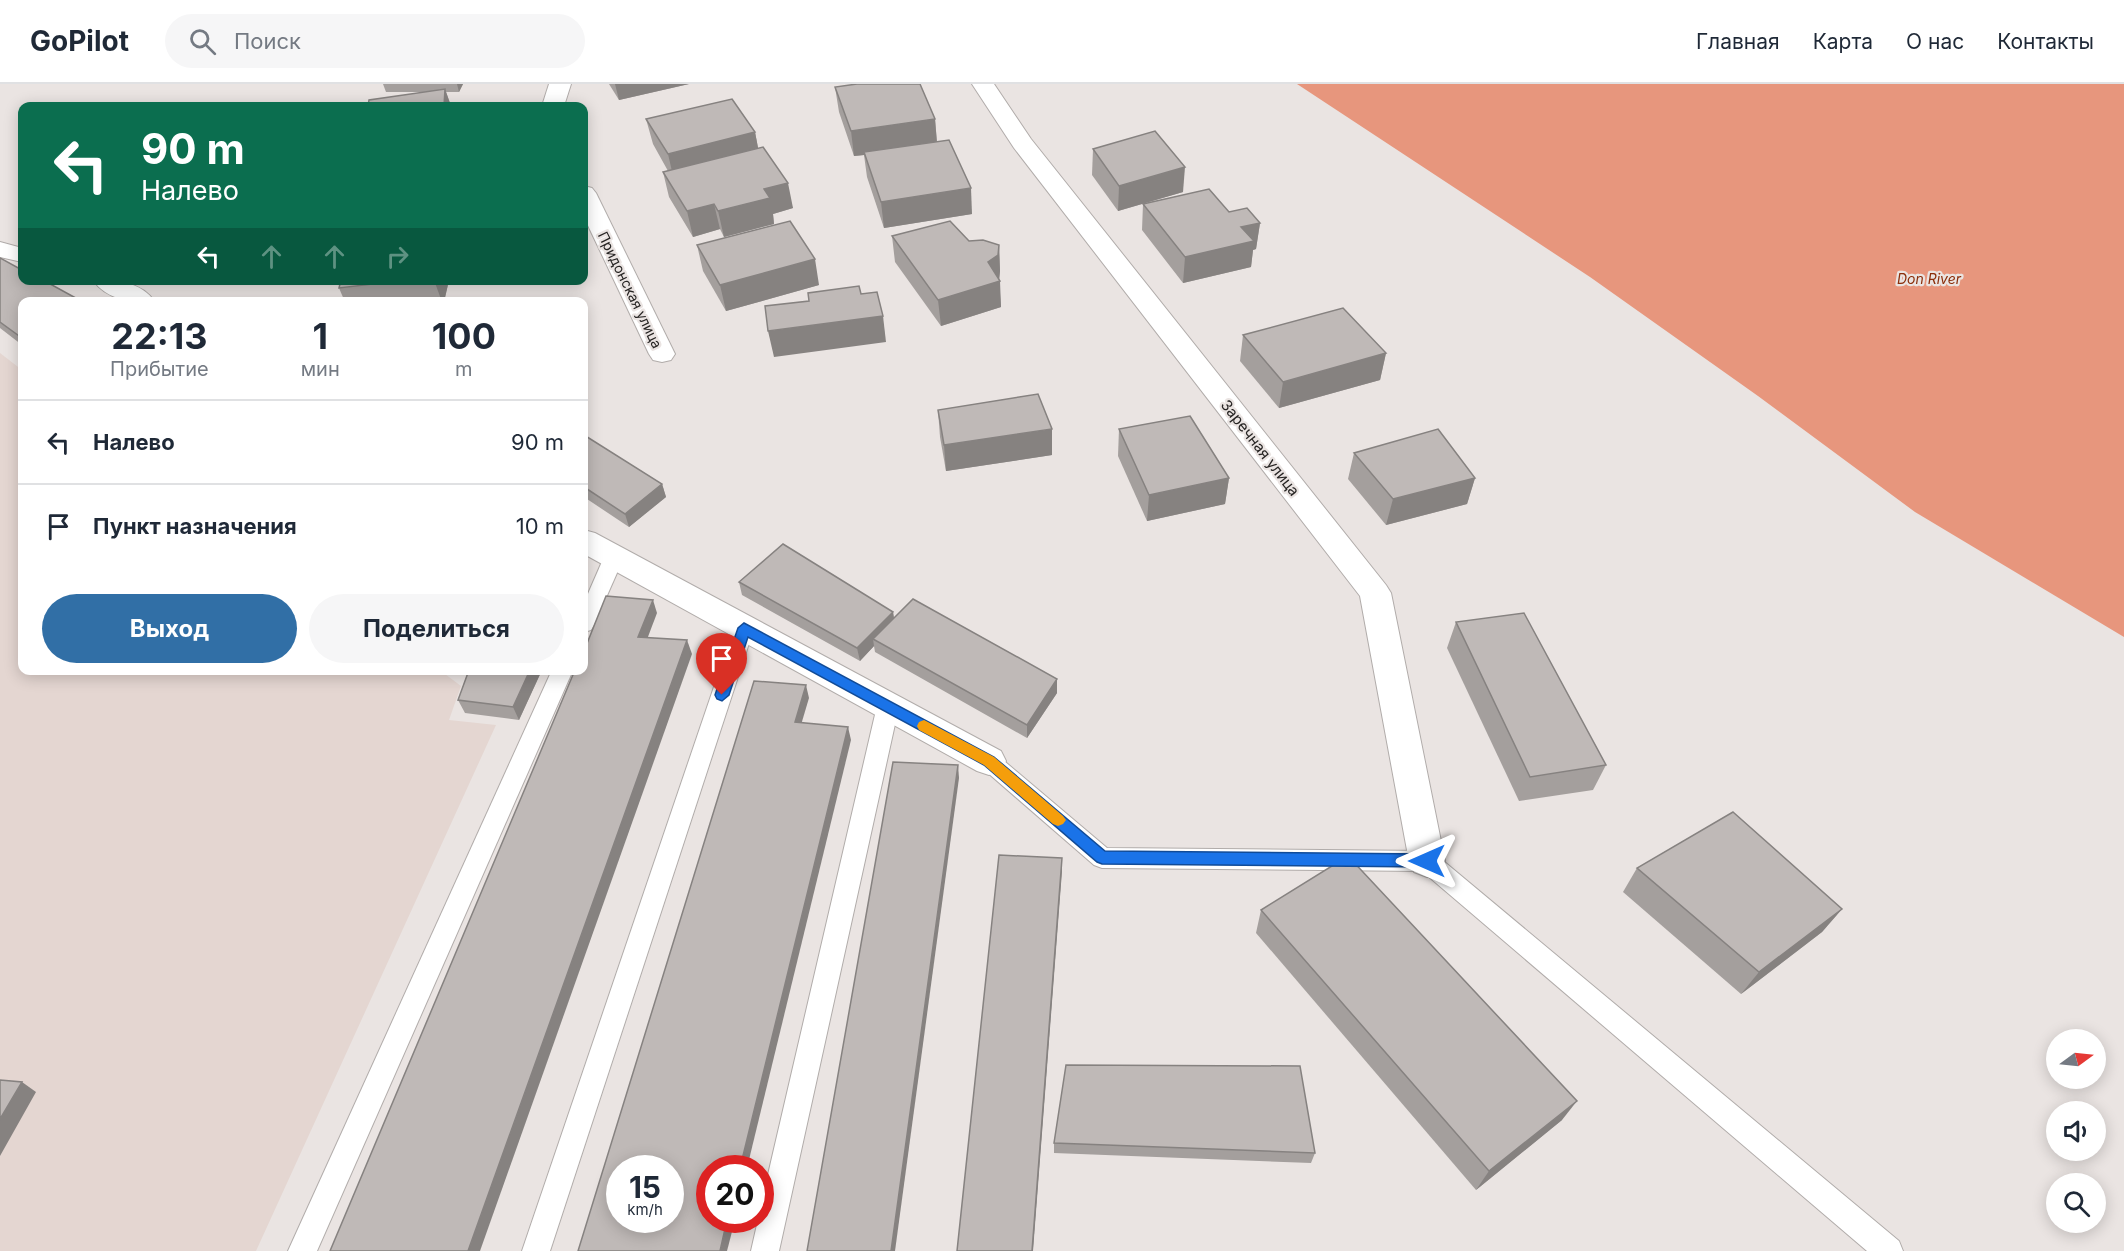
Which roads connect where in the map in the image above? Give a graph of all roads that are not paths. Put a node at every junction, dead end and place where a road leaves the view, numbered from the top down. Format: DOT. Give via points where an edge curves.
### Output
graph roads {
  1 [pos="560,84"];
  2 [pos="982,84"];
  3 [pos="554,102"];
  4 [pos="588,202"];
  5 [pos="0,249"];
  6 [pos="18,254"];
  7 [pos="114,285"];
  8 [pos="134,297"];
  9 [pos="662,354"];
  10 [pos="588,543"];
  11 [pos="614,557"];
  12 [pos="588,617"];
  13 [pos="744,628"];
  14 [pos="561,675"];
  15 [pos="888,706"];
  16 [pos="989,761"];
  17 [pos="1427,861"];
  18 [pos="302,1251"];
  19 [pos="536,1251"];
  20 [pos="765,1251"];
  21 [pos="1889,1251"];
  1 -- 3 [label="street"];
  2 -- 17 [label="street, Заречная улица" via="1022,143 1374,593"];
  4 -- 9 [label="street, Придонская улица"];
  5 -- 6 [label="street"];
  7 -- 8 [label="street"];
  10 -- 11 [label="street"];
  11 -- 12 [label="lane"];
  11 -- 13 [label="street"];
  13 -- 15 [label="street"];
  13 -- 19 [label="lane"];
  14 -- 18 [label="lane"];
  15 -- 16 [label="street"];
  15 -- 20 [label="lane"];
  16 -- 17 [label="lane" via="1102,858"];
  17 -- 21 [label="lane"];
}
